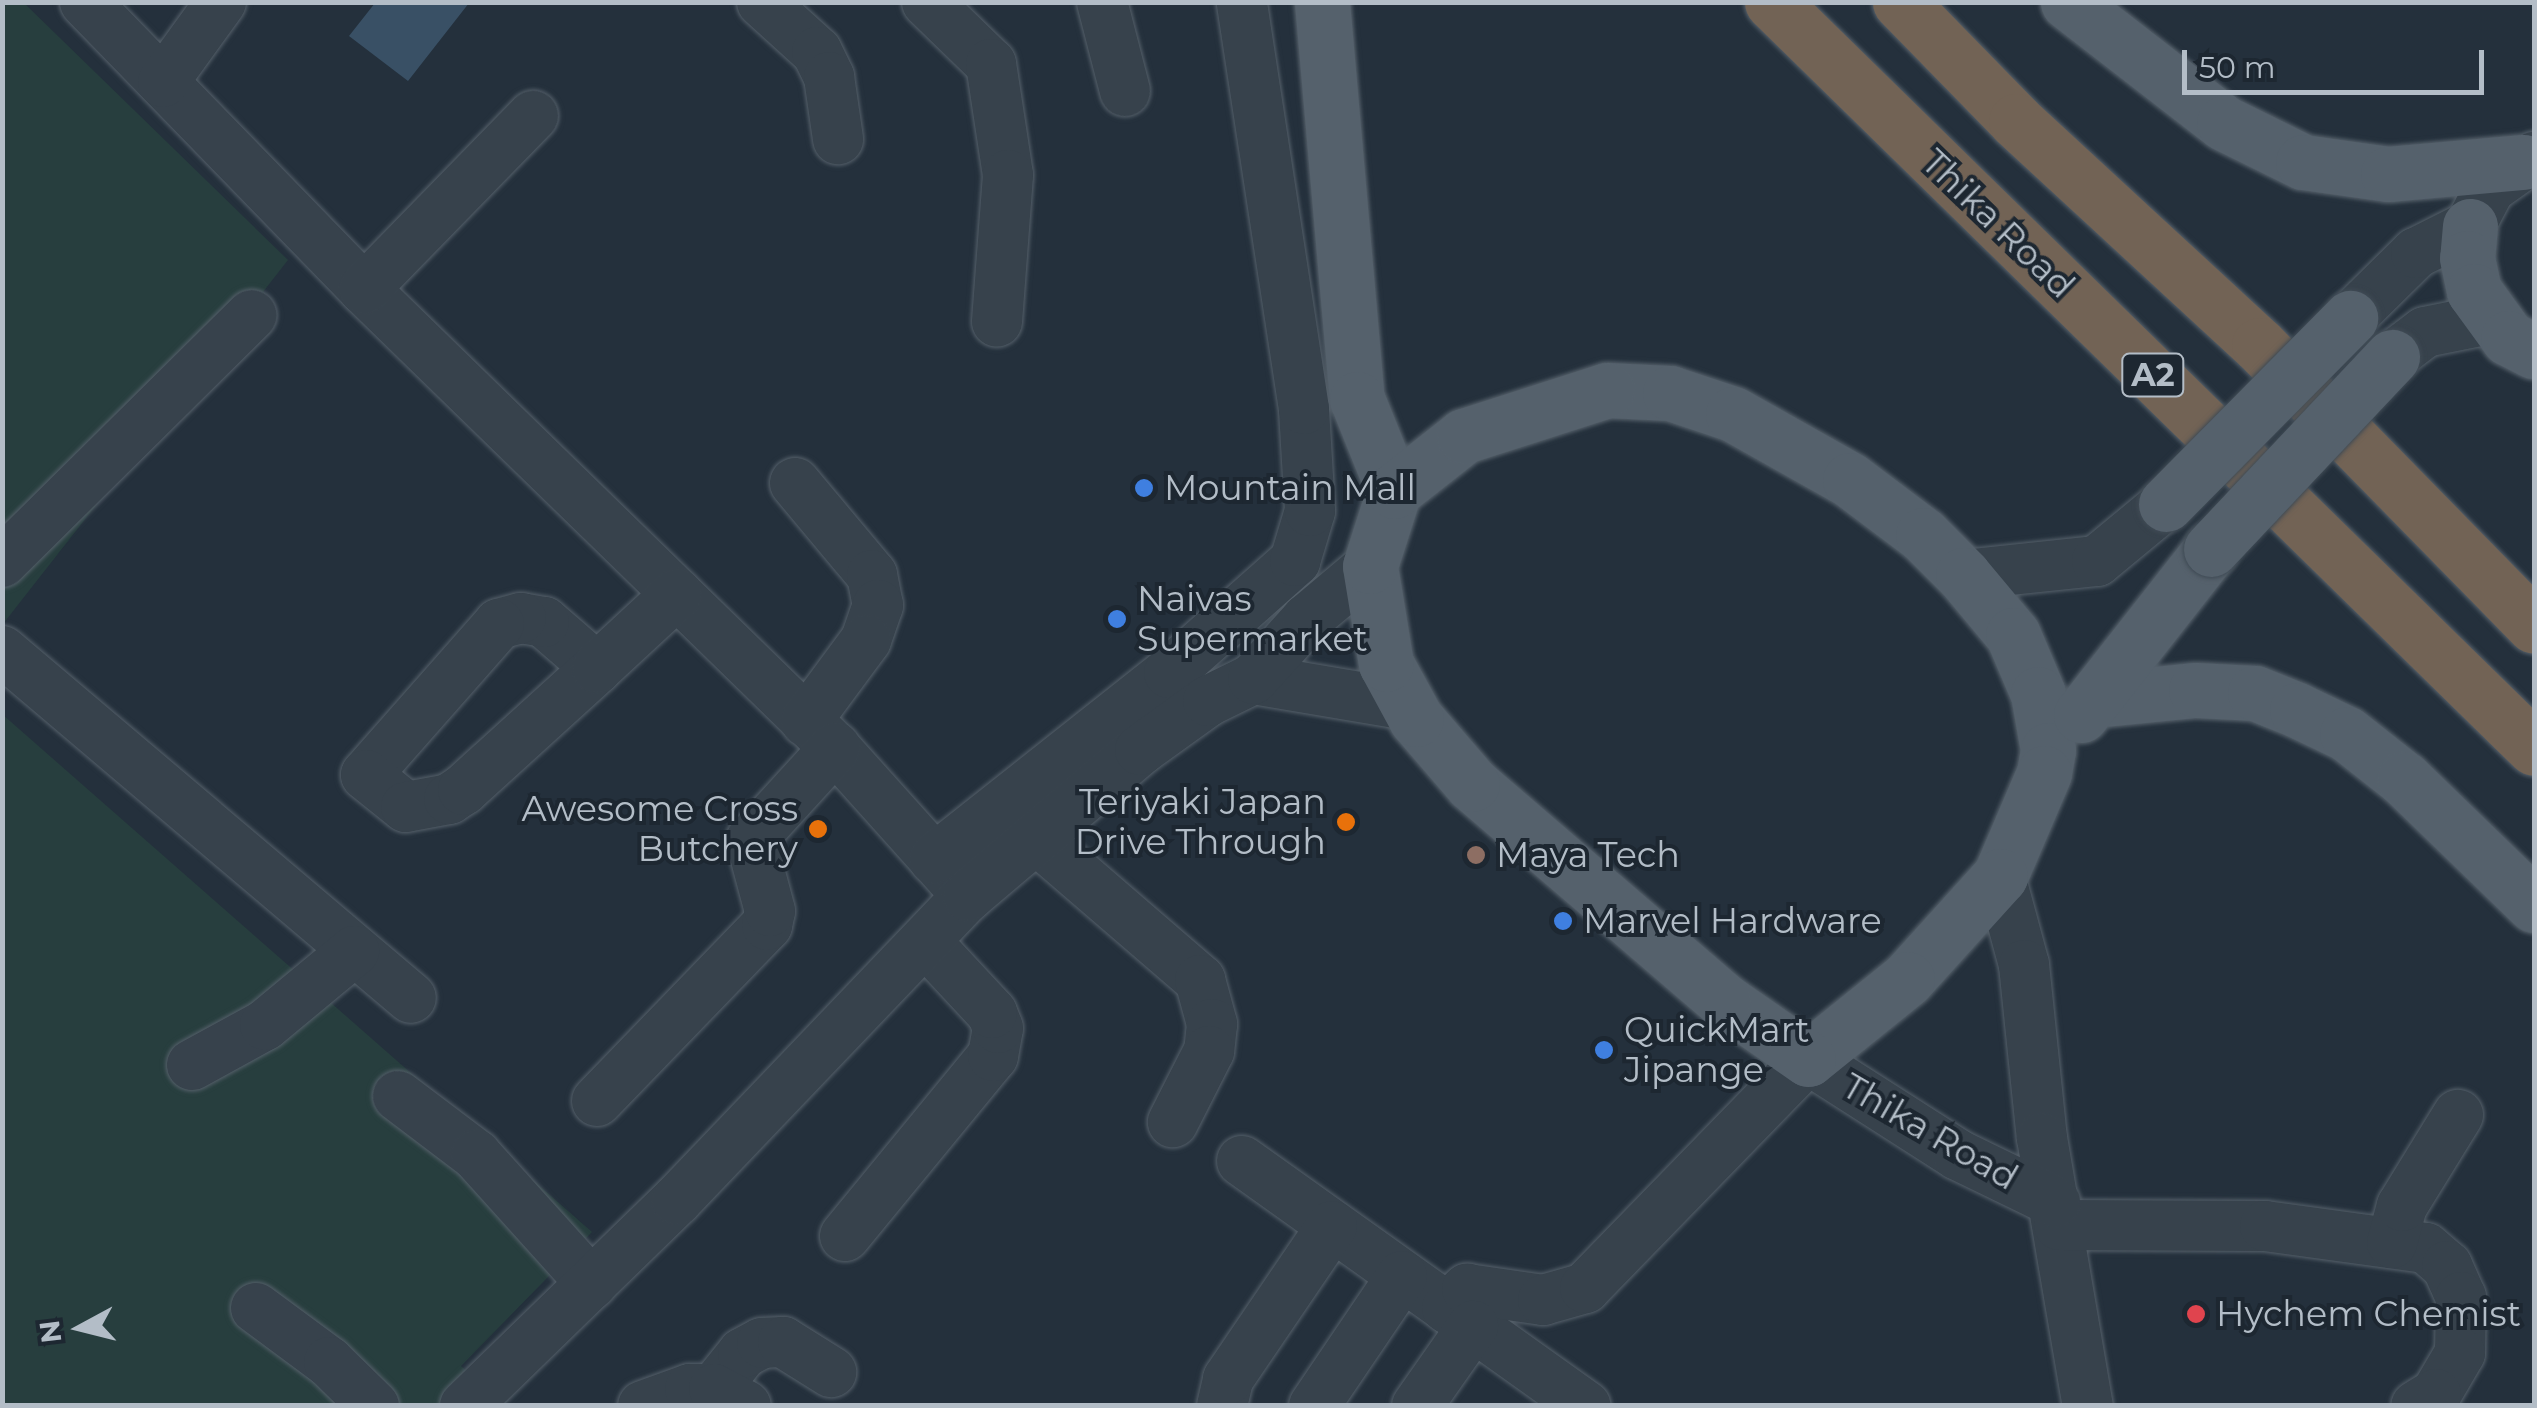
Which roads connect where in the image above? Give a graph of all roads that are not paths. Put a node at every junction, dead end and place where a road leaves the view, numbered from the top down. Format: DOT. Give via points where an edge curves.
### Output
graph roads {
  1 [pos="85,2"];
  2 [pos="221,2"];
  3 [pos="762,2"];
  4 [pos="926,2"];
  5 [pos="1102,2"];
  6 [pos="1242,2"];
  7 [pos="1322,2"];
  8 [pos="1772,2"];
  9 [pos="1900,2"];
  10 [pos="2068,2"];
  11 [pos="162,82"];
  12 [pos="1125,91"];
  13 [pos="533,116"];
  14 [pos="838,139"];
  15 [pos="2528,160"];
  16 [pos="2470,226"];
  17 [pos="364,289"];
  18 [pos="252,315"];
  19 [pos="2350,318"];
  20 [pos="2490,319"];
  21 [pos="997,322"];
  22 [pos="2534,351"];
  23 [pos="2392,357"];
  24 [pos="796,483"];
  25 [pos="1394,491"];
  26 [pos="2166,504"];
  27 [pos="2,562"];
  28 [pos="1370,566"];
  29 [pos="1962,574"];
  30 [pos="677,594"];
  31 [pos="2534,626"];
  32 [pos="2,651"];
  33 [pos="597,668"];
  34 [pos="1252,679"];
  35 [pos="2095,700"];
  36 [pos="1407,704"];
  37 [pos="821,735"];
  38 [pos="2534,748"];
  39 [pos="2048,750"];
  40 [pos="1039,841"];
  41 [pos="934,858"];
  42 [pos="2000,876"];
  43 [pos="968,896"];
  44 [pos="2534,905"];
  45 [pos="925,941"];
  46 [pos="354,951"];
  47 [pos="411,998"];
  48 [pos="1808,1059"];
  49 [pos="192,1064"];
  50 [pos="398,1096"];
  51 [pos="597,1100"];
  52 [pos="2458,1116"];
  53 [pos="1172,1122"];
  54 [pos="1242,1162"];
  55 [pos="2057,1214"];
  56 [pos="1332,1226"];
  57 [pos="845,1236"];
  58 [pos="2392,1243"];
  59 [pos="1402,1276"];
  60 [pos="592,1284"];
  61 [pos="256,1308"];
  62 [pos="1460,1317"];
  63 [pos="831,1372"];
  64 [pos="730,1398"];
  65 [pos="471,1404"];
  66 [pos="374,1406"];
  67 [pos="643,1406"];
  68 [pos="1222,1406"];
  69 [pos="1314,1406"];
  70 [pos="1416,1406"];
  71 [pos="1585,1406"];
  72 [pos="2088,1406"];
  73 [pos="2416,1406"];
  1 -- 11 [label="street"];
  2 -- 11 [label="street"];
  3 -- 14 [label="street" via="817,52 829,76"];
  4 -- 21 [label="street" via="990,64 994,78 1008,175"];
  5 -- 12 [label="street"];
  6 -- 41 [label="street" via="1305,424 1310,510 1296,560 1169,672"];
  7 -- 25 [label="main road" via="1356,399"];
  8 -- 38 [label="highway, Thika Road / A2"];
  9 -- 31 [label="highway, A2" via="2016,120 2259,345"];
  10 -- 15 [label="main road" via="2224,123 2303,162 2388,174"];
  11 -- 17 [label="street"];
  13 -- 17 [label="street"];
  15 -- 16 [label="street" via="2490,188"];
  16 -- 19 [label="street" via="2416,253"];
  16 -- 20 [label="main road" via="2474,291"];
  17 -- 30 [label="street"];
  18 -- 27 [label="street"];
  19 -- 26 [label="main road, bridge"];
  20 -- 22 [label="main road"];
  20 -- 23 [label="street" via="2424,332"];
  23 -- 35 [label="main road, bridge" via="2211,549"];
  24 -- 37 [label="street" via="872,574 878,605"];
  25 -- 28 [label="main road"];
  25 -- 29 [label="main road" via="1464,436 1543,406 1608,390 1670,393 1734,414 1800,448 1923,535"];
  26 -- 29 [label="street" via="2097,561"];
  28 -- 34 [label="street" via="1307,619"];
  28 -- 36 [label="main road" via="1386,664"];
  29 -- 39 [label="main road" via="2013,635 2038,694"];
  30 -- 33 [label="street"];
  30 -- 37 [label="street"];
  32 -- 46 [label="street"];
  34 -- 36 [label="street"];
  34 -- 40 [label="street" via="1140,750"];
  35 -- 39 [label="main road"];
  35 -- 44 [label="main road" via="2196,690 2255,693 2297,710 2347,734 2428,798"];
  36 -- 48 [label="main road" via="1472,784 1543,850 1723,1000"];
  37 -- 41 [label="street"];
  37 -- 51 [label="street" via="751,840 770,912 767,925"];
  39 -- 42 [label="main road" via="2030,816"];
  40 -- 43 [label="street"];
  40 -- 53 [label="street" via="1200,980 1210,1003 1209,1050"];
  41 -- 43 [label="street"];
  42 -- 48 [label="main road" via="1907,979"];
  42 -- 55 [label="street" via="2024,965"];
  43 -- 45 [label="street"];
  45 -- 57 [label="street" via="992,1013 998,1028 994,1056"];
  45 -- 60 [label="street"];
  46 -- 47 [label="street"];
  46 -- 49 [label="street" via="265,1025"];
  48 -- 55 [label="street, Thika Road"];
  48 -- 62 [label="street" via="1585,1288 1543,1300 1467,1289"];
  50 -- 60 [label="street" via="476,1156"];
  52 -- 58 [label="street" via="2402,1206"];
  54 -- 56 [label="street"];
  55 -- 58 [label="street" via="2265,1226"];
  55 -- 72 [label="street"];
  56 -- 59 [label="street"];
  56 -- 68 [label="street" via="1228,1379"];
  58 -- 73 [label="street" via="2426,1248 2448,1266 2461,1297 2460,1353 2452,1375"];
  59 -- 62 [label="street"];
  59 -- 69 [label="street"];
  60 -- 65 [label="street"];
  61 -- 66 [label="street"];
  62 -- 70 [label="street"];
  62 -- 71 [label="street"];
  63 -- 64 [label="street" via="784,1342 762,1343 743,1353"];
  64 -- 67 [label="street" via="690,1389"];
}
